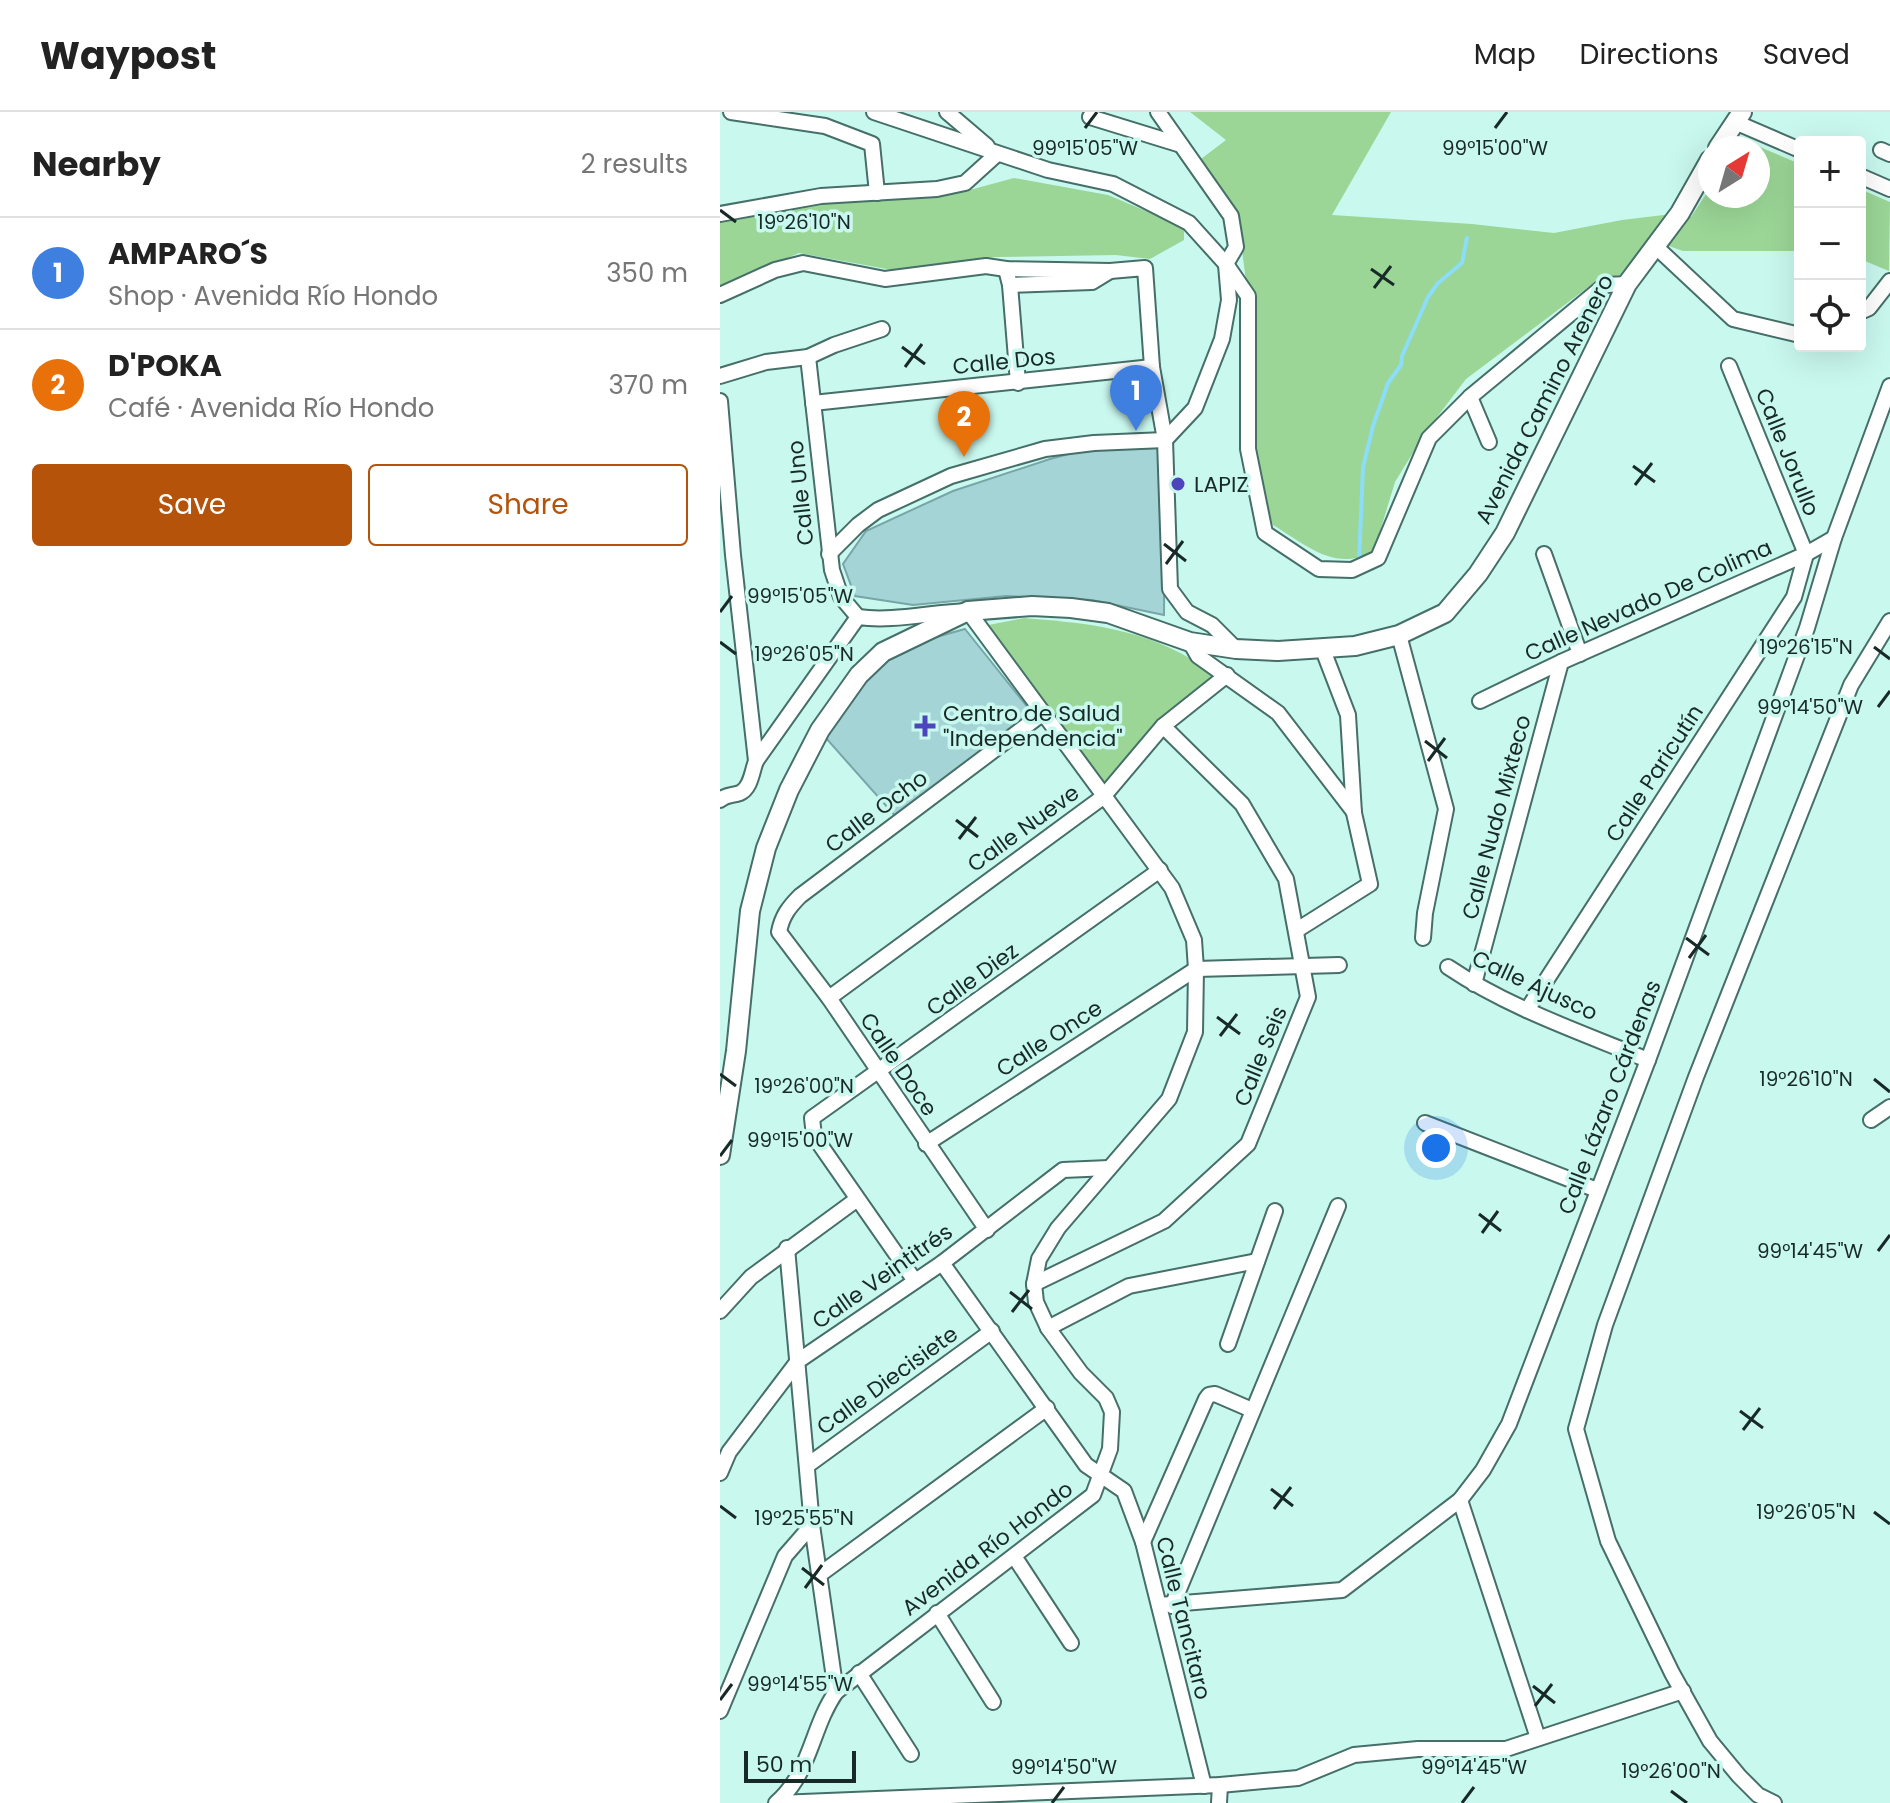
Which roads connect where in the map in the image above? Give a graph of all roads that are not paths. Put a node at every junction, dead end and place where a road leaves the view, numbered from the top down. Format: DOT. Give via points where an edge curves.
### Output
graph roads {
  1 [pos="731,112"];
  2 [pos="874,112"];
  3 [pos="947,112"];
  4 [pos="1158,112"];
  5 [pos="1090,117"];
  6 [pos="1739,117"];
  7 [pos="1726,136"];
  8 [pos="1181,145"];
  9 [pos="1794,147"];
  10 [pos="997,154"];
  11 [pos="1866,179"];
  12 [pos="1698,181"];
  13 [pos="1890,189"];
  14 [pos="877,193"];
  15 [pos="720,214"];
  16 [pos="1655,246"];
  17 [pos="1226,264"];
  18 [pos="1006,269"];
  19 [pos="1110,271"];
  20 [pos="1890,281"];
  21 [pos="1627,284"];
  22 [pos="1010,285"];
  23 [pos="720,295"];
  24 [pos="1866,309"];
  25 [pos="882,329"];
  26 [pos="1794,334"];
  27 [pos="808,357"];
  28 [pos="1729,366"];
  29 [pos="1152,367"];
  30 [pos="720,376"];
  31 [pos="1018,383"];
  32 [pos="1890,386"];
  33 [pos="1470,397"];
  34 [pos="720,401"];
  35 [pos="813,403"];
  36 [pos="1165,440"];
  37 [pos="1489,442"];
  38 [pos="1834,538"];
  39 [pos="829,554"];
  40 [pos="1544,554"];
  41 [pos="1806,554"];
  42 [pos="968,611"];
  43 [pos="858,617"];
  44 [pos="1890,621"];
  45 [pos="1399,635"];
  46 [pos="1190,642"];
  47 [pos="1236,649"];
  48 [pos="1323,650"];
  49 [pos="1580,654"];
  50 [pos="1561,662"];
  51 [pos="1227,675"];
  52 [pos="1480,701"];
  53 [pos="1042,714"];
  54 [pos="1163,726"];
  55 [pos="756,761"];
  56 [pos="1103,797"];
  57 [pos="720,800"];
  58 [pos="1354,813"];
  59 [pos="1160,870"];
  60 [pos="781,922"];
  61 [pos="1297,930"];
  62 [pos="1423,938"];
  63 [pos="1339,965"];
  64 [pos="1304,967"];
  65 [pos="1448,967"];
  66 [pos="1196,969"];
  67 [pos="1474,984"];
  68 [pos="829,998"];
  69 [pos="1527,1010"];
  70 [pos="1648,1060"];
  71 [pos="878,1074"];
  72 [pos="1890,1107"];
  73 [pos="1871,1120"];
  74 [pos="1425,1123"];
  75 [pos="926,1144"];
  76 [pos="720,1155"];
  77 [pos="1109,1168"];
  78 [pos="1597,1190"];
  79 [pos="856,1200"];
  80 [pos="1338,1206"];
  81 [pos="1275,1211"];
  82 [pos="987,1230"];
  83 [pos="787,1248"];
  84 [pos="1257,1261"];
  85 [pos="942,1263"];
  86 [pos="915,1281"];
  87 [pos="1034,1284"];
  88 [pos="720,1311"];
  89 [pos="1048,1328"];
  90 [pos="992,1331"];
  91 [pos="1228,1344"];
  92 [pos="798,1361"];
  93 [pos="1047,1408"];
  94 [pos="1252,1410"];
  95 [pos="808,1465"];
  96 [pos="720,1473"];
  97 [pos="1100,1475"];
  98 [pos="1460,1500"];
  99 [pos="812,1525"];
  100 [pos="1143,1542"];
  101 [pos="1014,1556"];
  102 [pos="819,1575"];
  103 [pos="1165,1605"];
  104 [pos="937,1613"];
  105 [pos="1071,1643"];
  106 [pos="859,1673"];
  107 [pos="1683,1691"];
  108 [pos="836,1692"];
  109 [pos="993,1702"];
  110 [pos="720,1711"];
  111 [pos="1538,1738"];
  112 [pos="911,1754"];
  113 [pos="1220,1785"];
  114 [pos="1204,1786"];
  115 [pos="777,1803"];
  116 [pos="1219,1803"];
  117 [pos="1774,1803"];
  1 -- 14 [label="street" via="825,126 872,144"];
  2 -- 10 [label="street"];
  3 -- 10 [label="street"];
  4 -- 8 [label="street"];
  5 -- 8 [label="street"];
  6 -- 7 [label="main road"];
  6 -- 9 [label="street"];
  8 -- 17 [label="street" via="1231,216 1236,247"];
  10 -- 14 [label="street" via="965,183"];
  10 -- 17 [label="street" via="1113,184 1189,223"];
  11 -- 13 [label="street"];
  12 -- 16 [label="main road, Avenida Camino Arenero"];
  14 -- 15 [label="street" via="821,196"];
  16 -- 21 [label="main road, Avenida Camino Arenero"];
  16 -- 26 [label="street" via="1733,319"];
  17 -- 33 [label="street" via="1248,296 1248,449 1265,533 1319,569 1352,570 1378,558 1429,438"];
  17 -- 36 [label="street" via="1229,300 1222,339 1195,408"];
  18 -- 19 [label="street"];
  18 -- 22 [label="street"];
  18 -- 23 [label="street" via="986,266 885,279 803,263"];
  19 -- 22 [label="street" via="1092,282"];
  19 -- 29 [label="street" via="1145,268"];
  20 -- 24 [label="street"];
  21 -- 33 [label="street" via="1605,285"];
  21 -- 45 [label="main road, Avenida Camino Arenero" via="1505,533 1445,613"];
  22 -- 31 [label="street"];
  25 -- 27 [label="street"];
  27 -- 30 [label="street"];
  27 -- 35 [label="street, Calle Uno"];
  28 -- 41 [label="street, Calle Jorullo"];
  29 -- 31 [label="street, Calle Dos"];
  29 -- 36 [label="street"];
  31 -- 35 [label="street, Calle Dos"];
  32 -- 38 [label="street, Calle Lázaro Cárdenas"];
  33 -- 37 [label="street"];
  34 -- 55 [label="street"];
  35 -- 39 [label="street, Calle Uno"];
  36 -- 39 [label="street" via="1045,449 951,476 878,510"];
  36 -- 47 [label="street" via="1170,589 1187,612 1212,625"];
  38 -- 41 [label="street, Calle Nevado De Colima"];
  38 -- 70 [label="street, Calle Lázaro Cárdenas" via="1807,628"];
  39 -- 43 [label="street, Calle Uno" via="841,597"];
  40 -- 49 [label="street"];
  41 -- 49 [label="street, Calle Nevado De Colima"];
  41 -- 69 [label="street, Calle Paricutín" via="1794,597"];
  42 -- 43 [label="street" via="879,620"];
  42 -- 46 [label="main road, Avenida Camino Arenero" via="1032,606 1108,613"];
  42 -- 53 [label="street"];
  42 -- 76 [label="main road" via="883,652 859,675 820,730 789,790 766,848 750,911"];
  43 -- 55 [label="street"];
  44 -- 107 [label="street" via="1851,685 1696,1077 1605,1325 1576,1429 1608,1541"];
  45 -- 48 [label="main road, Avenida Camino Arenero"];
  45 -- 62 [label="street" via="1446,809"];
  46 -- 47 [label="main road, Avenida Camino Arenero"];
  46 -- 51 [label="street" via="1198,656"];
  47 -- 48 [label="main road, Avenida Camino Arenero"];
  48 -- 58 [label="street" via="1348,715"];
  49 -- 50 [label="street, Calle Nevado De Colima"];
  50 -- 52 [label="street, Calle Nevado De Colima"];
  50 -- 67 [label="street, Calle Nudo Mixteco"];
  51 -- 54 [label="street, Calle Nueve"];
  51 -- 58 [label="street" via="1278,713"];
  53 -- 56 [label="street"];
  53 -- 60 [label="street, Calle Ocho" via="800,896"];
  54 -- 56 [label="street, Calle Nueve"];
  54 -- 61 [label="street, Calle Seis" via="1242,804 1286,879"];
  55 -- 57 [label="street" via="743,792"];
  56 -- 59 [label="street"];
  56 -- 68 [label="street, Calle Nueve"];
  58 -- 61 [label="street" via="1370,884"];
  59 -- 66 [label="street" via="1194,940"];
  59 -- 71 [label="street, Calle Diez"];
  60 -- 68 [label="street, Calle Doce" via="779,932"];
  61 -- 64 [label="street, Calle Seis"];
  63 -- 64 [label="street"];
  64 -- 66 [label="street"];
  64 -- 87 [label="street, Calle Seis" via="1308,997 1248,1144 1164,1221"];
  65 -- 67 [label="street, Calle Ajusco"];
  66 -- 75 [label="street, Calle Once"];
  66 -- 77 [label="street" via="1195,1032 1169,1099"];
  67 -- 69 [label="street, Calle Ajusco"];
  68 -- 71 [label="street, Calle Doce"];
  69 -- 70 [label="street, Calle Ajusco"];
  70 -- 78 [label="street, Calle Lázaro Cárdenas"];
  71 -- 75 [label="street, Calle Doce"];
  71 -- 79 [label="street, Calle Diez" via="811,1123"];
  72 -- 73 [label="street"];
  74 -- 78 [label="street"];
  75 -- 82 [label="street, Calle Doce"];
  77 -- 82 [label="street, Calle Veintitrés" via="1063,1170"];
  77 -- 87 [label="street" via="1058,1228 1039,1259"];
  78 -- 98 [label="street, Calle Lázaro Cárdenas" via="1509,1424"];
  79 -- 83 [label="street"];
  79 -- 86 [label="street"];
  80 -- 94 [label="street"];
  81 -- 84 [label="street"];
  82 -- 85 [label="street, Calle Veintitrés"];
  83 -- 88 [label="street"];
  83 -- 92 [label="street"];
  84 -- 89 [label="street" via="1129,1286"];
  84 -- 91 [label="street"];
  85 -- 86 [label="street, Calle Veintitrés"];
  85 -- 90 [label="street, Calle Tancitaro"];
  86 -- 92 [label="street, Calle Veintitrés"];
  87 -- 89 [label="street, Avenida Río Hondo"];
  89 -- 97 [label="street, Avenida Río Hondo" via="1112,1412 1110,1449"];
  90 -- 93 [label="street, Calle Tancitaro"];
  90 -- 95 [label="street, Calle Diecisiete"];
  92 -- 95 [label="street"];
  92 -- 96 [label="street, Calle Veintitrés" via="729,1452"];
  93 -- 97 [label="street, Calle Tancitaro" via="1086,1465"];
  93 -- 102 [label="street"];
  94 -- 100 [label="street" via="1209,1395"];
  94 -- 103 [label="street"];
  95 -- 99 [label="street"];
  97 -- 100 [label="street, Calle Tancitaro" via="1124,1491"];
  97 -- 101 [label="street, Avenida Río Hondo" via="1093,1495"];
  98 -- 103 [label="street, Calle Lázaro Cárdenas" via="1342,1590"];
  98 -- 111 [label="street"];
  99 -- 102 [label="street"];
  99 -- 110 [label="street" via="785,1556"];
  100 -- 103 [label="street, Calle Tancitaro"];
  101 -- 104 [label="street, Avenida Río Hondo"];
  101 -- 105 [label="street"];
  102 -- 108 [label="street"];
  103 -- 114 [label="street, Calle Tancitaro"];
  104 -- 106 [label="street, Avenida Río Hondo"];
  104 -- 109 [label="street"];
  106 -- 108 [label="street, Avenida Río Hondo"];
  106 -- 112 [label="street"];
  107 -- 111 [label="street"];
  107 -- 117 [label="street" via="1710,1741 1758,1795"];
  108 -- 115 [label="street, Avenida Río Hondo" via="806,1764"];
  111 -- 113 [label="street" via="1506,1749 1354,1755 1298,1778"];
  113 -- 114 [label="street"];
  113 -- 116 [label="street"];
  114 -- 115 [label="street"];
}
